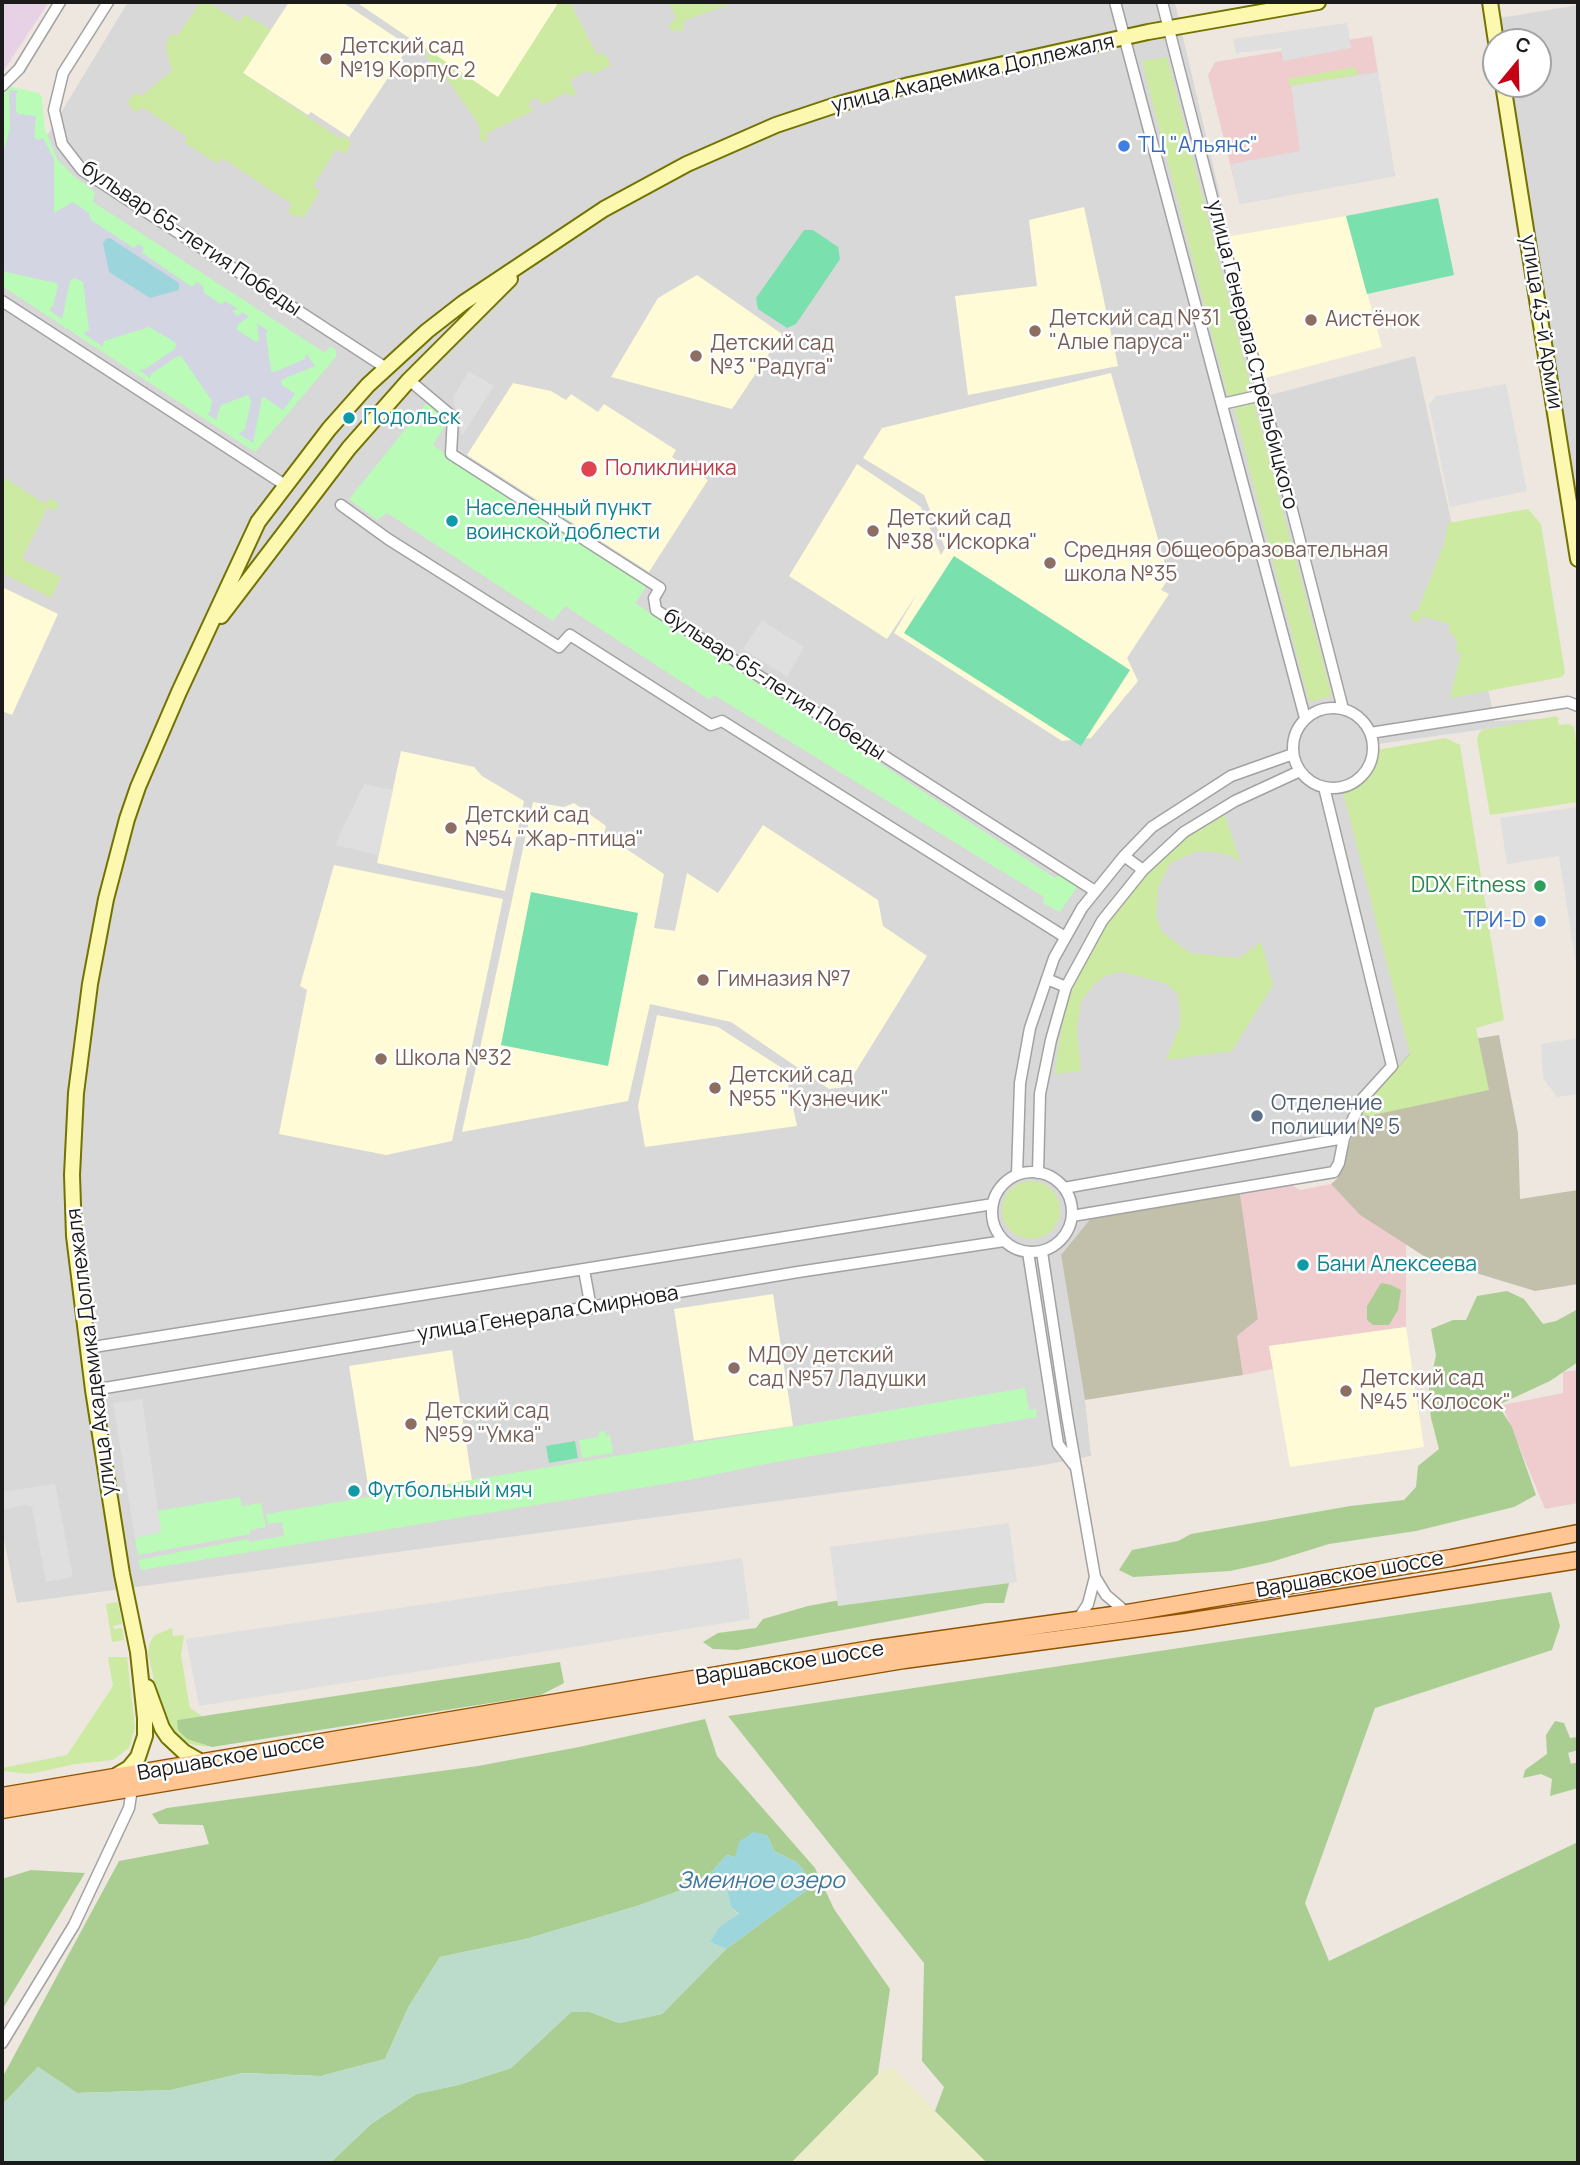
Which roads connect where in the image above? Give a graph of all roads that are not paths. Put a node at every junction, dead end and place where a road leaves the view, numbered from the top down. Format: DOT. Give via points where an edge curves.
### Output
graph roads {
  1 [pos="60,2"];
  2 [pos="108,2"];
  3 [pos="1115,2"];
  4 [pos="1162,2"];
  5 [pos="1318,2"];
  6 [pos="1492,6"];
  7 [pos="1169,28"];
  8 [pos="1494,28"];
  9 [pos="1125,37"];
  10 [pos="2,86"];
  11 [pos="1505,98"];
  12 [pos="534,256"];
  13 [pos="2,301"];
  14 [pos="427,331"];
  15 [pos="444,346"];
  16 [pos="386,368"];
  17 [pos="409,380"];
  18 [pos="1262,395"];
  19 [pos="1222,404"];
  20 [pos="285,485"];
  21 [pos="341,505"];
  22 [pos="258,522"];
  23 [pos="277,543"];
  24 [pos="1578,559"];
  25 [pos="205,636"];
  26 [pos="1578,694"];
  27 [pos="1573,704"];
  28 [pos="1343,709"];
  29 [pos="1305,719"];
  30 [pos="1370,733"];
  31 [pos="1293,754"];
  32 [pos="1300,771"];
  33 [pos="1324,787"];
  34 [pos="1124,856"];
  35 [pos="1143,870"];
  36 [pos="1095,891"];
  37 [pos="1065,937"];
  38 [pos="1047,979"];
  39 [pos="1066,987"];
  40 [pos="1344,1138"];
  41 [pos="1038,1172"];
  42 [pos="1017,1175"];
  43 [pos="1064,1188"];
  44 [pos="993,1204"];
  45 [pos="1072,1216"];
  46 [pos="1004,1241"];
  47 [pos="1028,1252"];
  48 [pos="1041,1252"];
  49 [pos="584,1270"];
  50 [pos="591,1308"];
  51 [pos="87,1348"];
  52 [pos="93,1390"];
  53 [pos="1067,1416"];
  54 [pos="1054,1418"];
  55 [pos="1075,1466"];
  56 [pos="1578,1533"];
  57 [pos="1578,1562"];
  58 [pos="1095,1577"];
  59 [pos="1127,1613"];
  60 [pos="1077,1621"];
  61 [pos="140,1666"];
  62 [pos="205,1764"];
  63 [pos="110,1779"];
  64 [pos="132,1789"];
  65 [pos="2,1796"];
  66 [pos="2,1810"];
  67 [pos="2,2043"];
  1 -- 10 [label="street" via="19,69"];
  2 -- 16 [label="street, бульвар 65-летия Победы" via="63,73 54,110 62,145 82,170"];
  3 -- 9 [label="street, улица Генерала Стрельбицкого"];
  4 -- 7 [label="street, улица Генерала Стрельбицкого"];
  5 -- 7 [label="main road, улица Академика Доллежаля"];
  6 -- 8 [label="main road"];
  7 -- 9 [label="main road, улица Академика Доллежаля"];
  7 -- 18 [label="street, улица Генерала Стрельбицкого"];
  9 -- 12 [label="main road, улица Академика Доллежаля" via="909,85 776,125 676,169 604,209"];
  9 -- 19 [label="street, улица Генерала Стрельбицкого"];
  11 -- 24 [label="main road, улица 43-й Армии"];
  12 -- 14 [label="main road, улица Академика Доллежаля"];
  12 -- 15 [label="main road, улица Академика Доллежаля"];
  13 -- 20 [label="street"];
  14 -- 15 [label="main road" via="440,334"];
  14 -- 16 [label="main road, улица Академика Доллежаля"];
  15 -- 17 [label="main road, улица Академика Доллежаля"];
  16 -- 20 [label="main road, улица Академика Доллежаля"];
  17 -- 23 [label="main road, улица Академика Доллежаля" via="349,448"];
  17 -- 36 [label="street, бульвар 65-летия Победы" via="453,417 451,454 660,588 654,598 656,610"];
  18 -- 19 [label="street"];
  18 -- 28 [label="street, улица Генерала Стрельбицкого"];
  19 -- 29 [label="street, улица Генерала Стрельбицкого"];
  20 -- 22 [label="main road, улица Академика Доллежаля"];
  21 -- 37 [label="street" via="559,647 570,635 711,725 722,721"];
  22 -- 23 [label="main road"];
  22 -- 25 [label="main road, улица Академика Доллежаля"];
  23 -- 25 [label="main road, улица Академика Доллежаля"];
  25 -- 51 [label="main road, улица Академика Доллежаля" via="138,787 106,899 90,984 76,1093 72,1175"];
  26 -- 27 [label="street"];
  27 -- 30 [label="street"];
  28 -- 29 [label="street" via="1322,709"];
  28 -- 30 [label="street" via="1364,722"];
  29 -- 31 [label="street" via="1297,729"];
  30 -- 33 [label="street" via="1372,757 1359,778 1349,785"];
  31 -- 32 [label="street"];
  31 -- 34 [label="street" via="1231,776 1152,827"];
  32 -- 33 [label="street"];
  32 -- 35 [label="street" via="1211,814"];
  33 -- 40 [label="street" via="1392,1066 1363,1098"];
  34 -- 35 [label="street"];
  34 -- 36 [label="street"];
  35 -- 39 [label="street" via="1102,920"];
  36 -- 37 [label="street"];
  37 -- 38 [label="street"];
  38 -- 39 [label="street"];
  38 -- 42 [label="street" via="1030,1028 1020,1083"];
  39 -- 41 [label="street" via="1040,1094"];
  40 -- 43 [label="street"];
  40 -- 45 [label="street" via="1334,1172"];
  41 -- 42 [label="street"];
  41 -- 43 [label="street"];
  42 -- 44 [label="street" via="1002,1186"];
  43 -- 45 [label="street" via="1071,1199"];
  44 -- 46 [label="street" via="996,1230"];
  44 -- 49 [label="street, улица Генерала Смирнова"];
  45 -- 48 [label="street" via="1064,1237"];
  46 -- 47 [label="street"];
  46 -- 50 [label="street, улица Генерала Смирнова"];
  47 -- 48 [label="street"];
  47 -- 54 [label="street"];
  48 -- 53 [label="street"];
  49 -- 50 [label="street"];
  49 -- 51 [label="street, улица Генерала Смирнова"];
  50 -- 52 [label="street, улица Генерала Смирнова"];
  51 -- 52 [label="main road, улица Академика Доллежаля"];
  52 -- 61 [label="main road, улица Академика Доллежаля"];
  53 -- 54 [label="street"];
  53 -- 55 [label="street"];
  54 -- 55 [label="street" via="1058,1444"];
  55 -- 58 [label="street"];
  56 -- 59 [label="main road, Варшавское шоссе"];
  57 -- 64 [label="main road, Варшавское шоссе" via="917,1658"];
  58 -- 59 [label="street" via="1106,1595"];
  58 -- 60 [label="street" via="1088,1604"];
  59 -- 60 [label="main road, Варшавское шоссе"];
  60 -- 62 [label="main road, Варшавское шоссе" via="872,1649"];
  61 -- 62 [label="main road, улица Академика Доллежаля" via="162,1728 184,1752"];
  61 -- 63 [label="main road, улица Академика Доллежаля" via="143,1747 130,1768"];
  62 -- 63 [label="main road, Варшавское шоссе"];
  63 -- 65 [label="main road, Варшавское шоссе"];
  64 -- 66 [label="main road, Варшавское шоссе"];
  64 -- 67 [label="street" via="129,1808 75,1925"];
}
